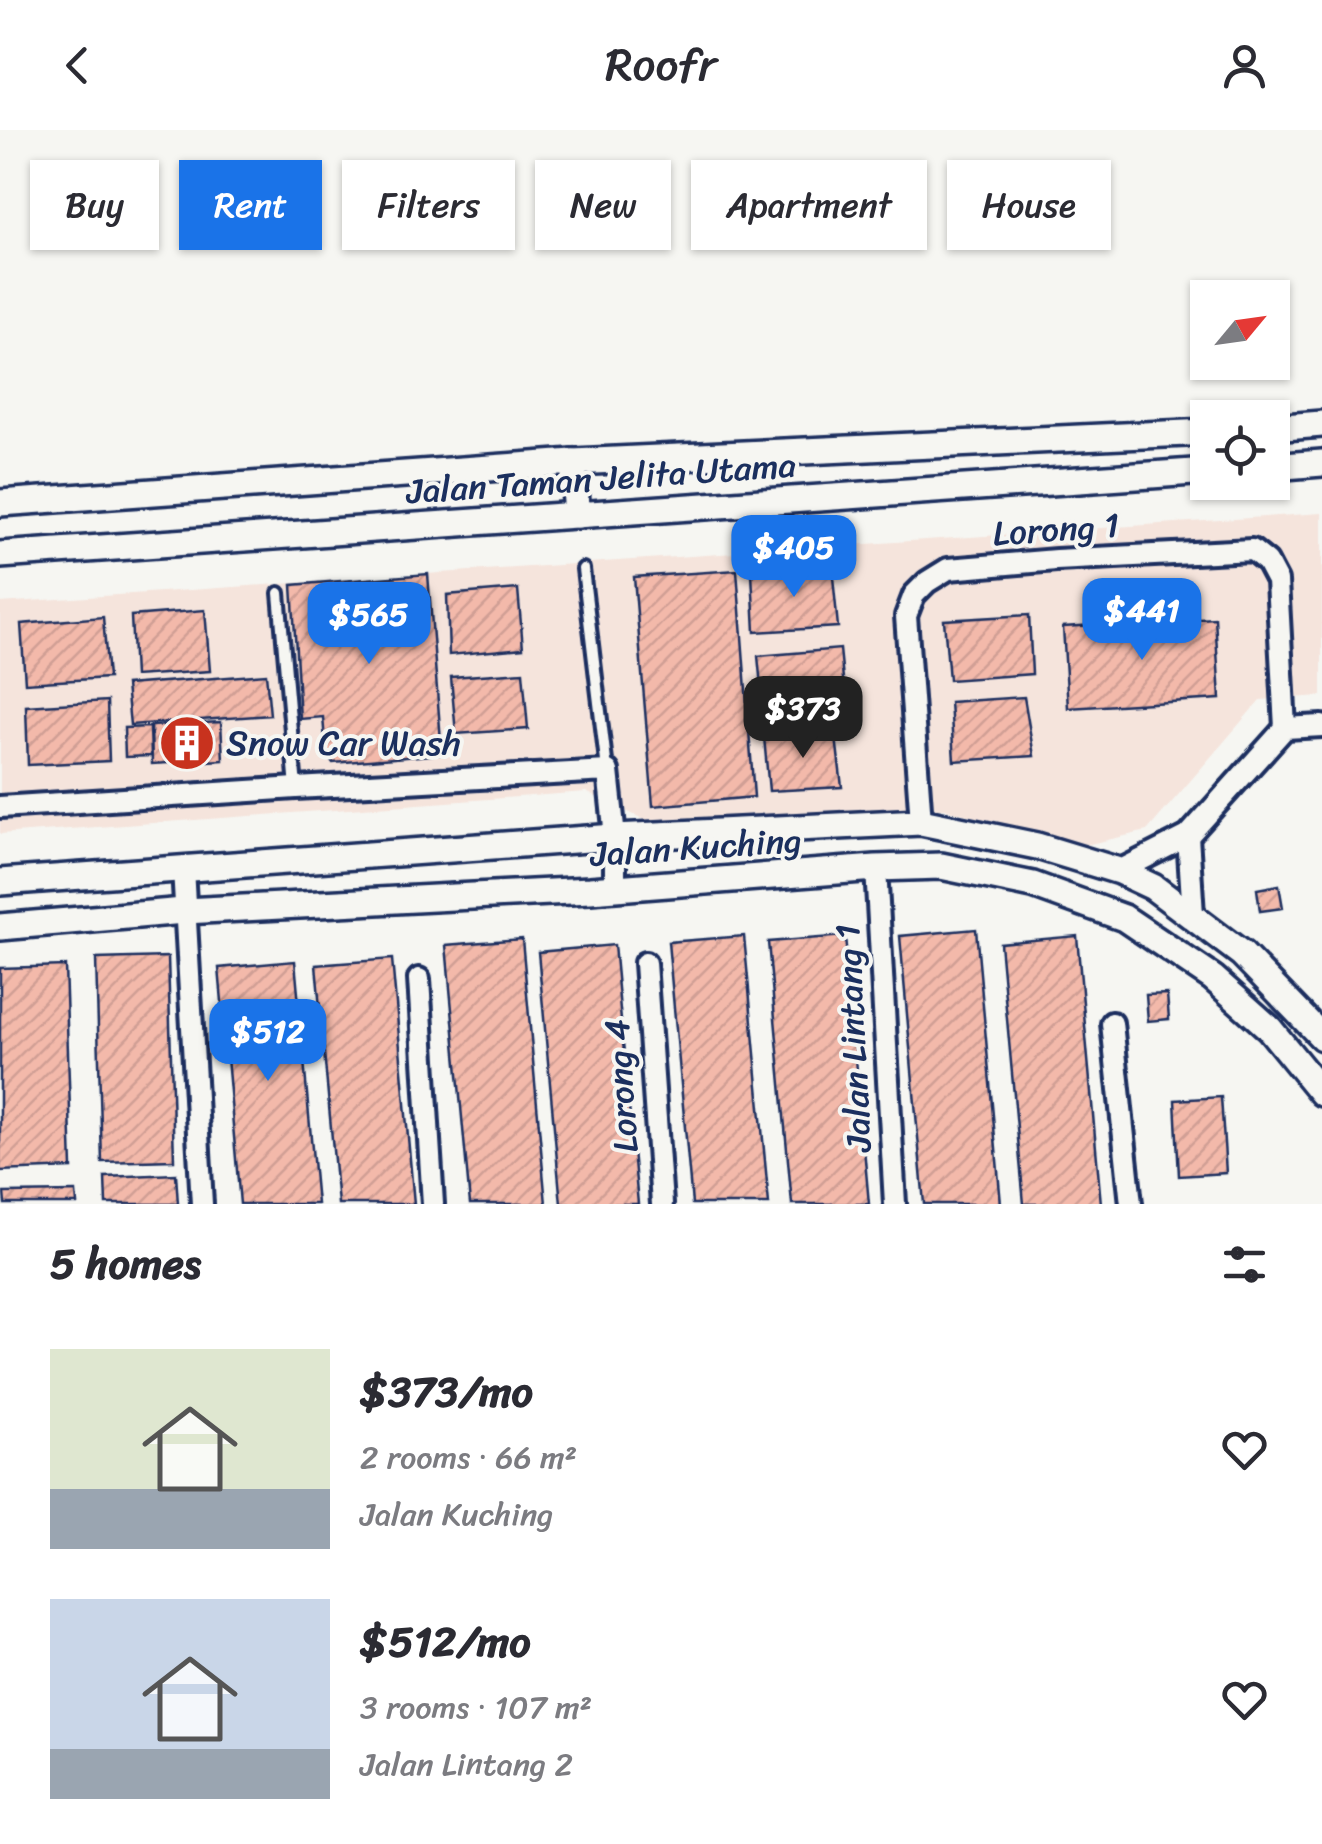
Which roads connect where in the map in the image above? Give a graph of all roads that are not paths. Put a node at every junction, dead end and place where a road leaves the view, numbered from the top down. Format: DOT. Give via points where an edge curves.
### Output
graph roads {
  1 [pos="1322,424"];
  2 [pos="1290,427"];
  3 [pos="1190,433"];
  4 [pos="573,462"];
  5 [pos="1322,463"];
  6 [pos="1290,466"];
  7 [pos="1190,472"];
  8 [pos="0,503"];
  9 [pos="577,515"];
  10 [pos="0,555"];
  11 [pos="583,570"];
  12 [pos="279,593"];
  13 [pos="1322,726"];
  14 [pos="1286,728"];
  15 [pos="608,771"];
  16 [pos="296,788"];
  17 [pos="0,808"];
  18 [pos="921,822"];
  19 [pos="1188,836"];
  20 [pos="615,837"];
  21 [pos="183,868"];
  22 [pos="876,868"];
  23 [pos="1119,871"];
  24 [pos="0,882"];
  25 [pos="615,889"];
  26 [pos="184,911"];
  27 [pos="1193,915"];
  28 [pos="0,927"];
  29 [pos="645,963"];
  30 [pos="418,980"];
  31 [pos="1112,1023"];
  32 [pos="1322,1036"];
  33 [pos="1322,1093"];
  34 [pos="202,1204"];
  35 [pos="433,1204"];
  36 [pos="662,1204"];
  37 [pos="896,1204"];
  38 [pos="1131,1204"];
  1 -- 2 [label="street"];
  3 -- 4 [label="street, Jalan Taman Jelita Utama"];
  4 -- 8 [label="street, Jalan Taman Jelita Utama"];
  4 -- 9 [label="street"];
  5 -- 6 [label="street"];
  7 -- 9 [label="street, Jalan Taman Jelita Utama"];
  9 -- 10 [label="street, Jalan Taman Jelita Utama"];
  11 -- 15 [label="lane"];
  12 -- 16 [label="lane"];
  13 -- 14 [label="street"];
  14 -- 18 [label="street, Lorong 1" via="1276,582 1252,550 948,569 914,595 906,616"];
  14 -- 19 [label="street"];
  15 -- 16 [label="street"];
  15 -- 20 [label="street"];
  16 -- 17 [label="street"];
  18 -- 20 [label="street, Jalan Kuching"];
  18 -- 23 [label="street, Jalan Kuching"];
  19 -- 23 [label="street"];
  19 -- 27 [label="street"];
  20 -- 21 [label="street, Jalan Kuching"];
  20 -- 25 [label="street"];
  21 -- 24 [label="street, Jalan Kuching"];
  21 -- 26 [label="street"];
  22 -- 25 [label="street, Jalan Kuching"];
  22 -- 33 [label="street, Jalan Kuching" via="941,866 1033,885 1124,918 1213,978 1269,1028"];
  22 -- 37 [label="street, Jalan Lintang 1"];
  23 -- 27 [label="street, Jalan Kuching"];
  25 -- 26 [label="street, Jalan Kuching"];
  26 -- 28 [label="street, Jalan Kuching"];
  26 -- 34 [label="street"];
  27 -- 32 [label="street, Jalan Kuching" via="1242,954"];
  29 -- 36 [label="street, Lorong 4"];
  30 -- 35 [label="street"];
  31 -- 38 [label="street"];
}
